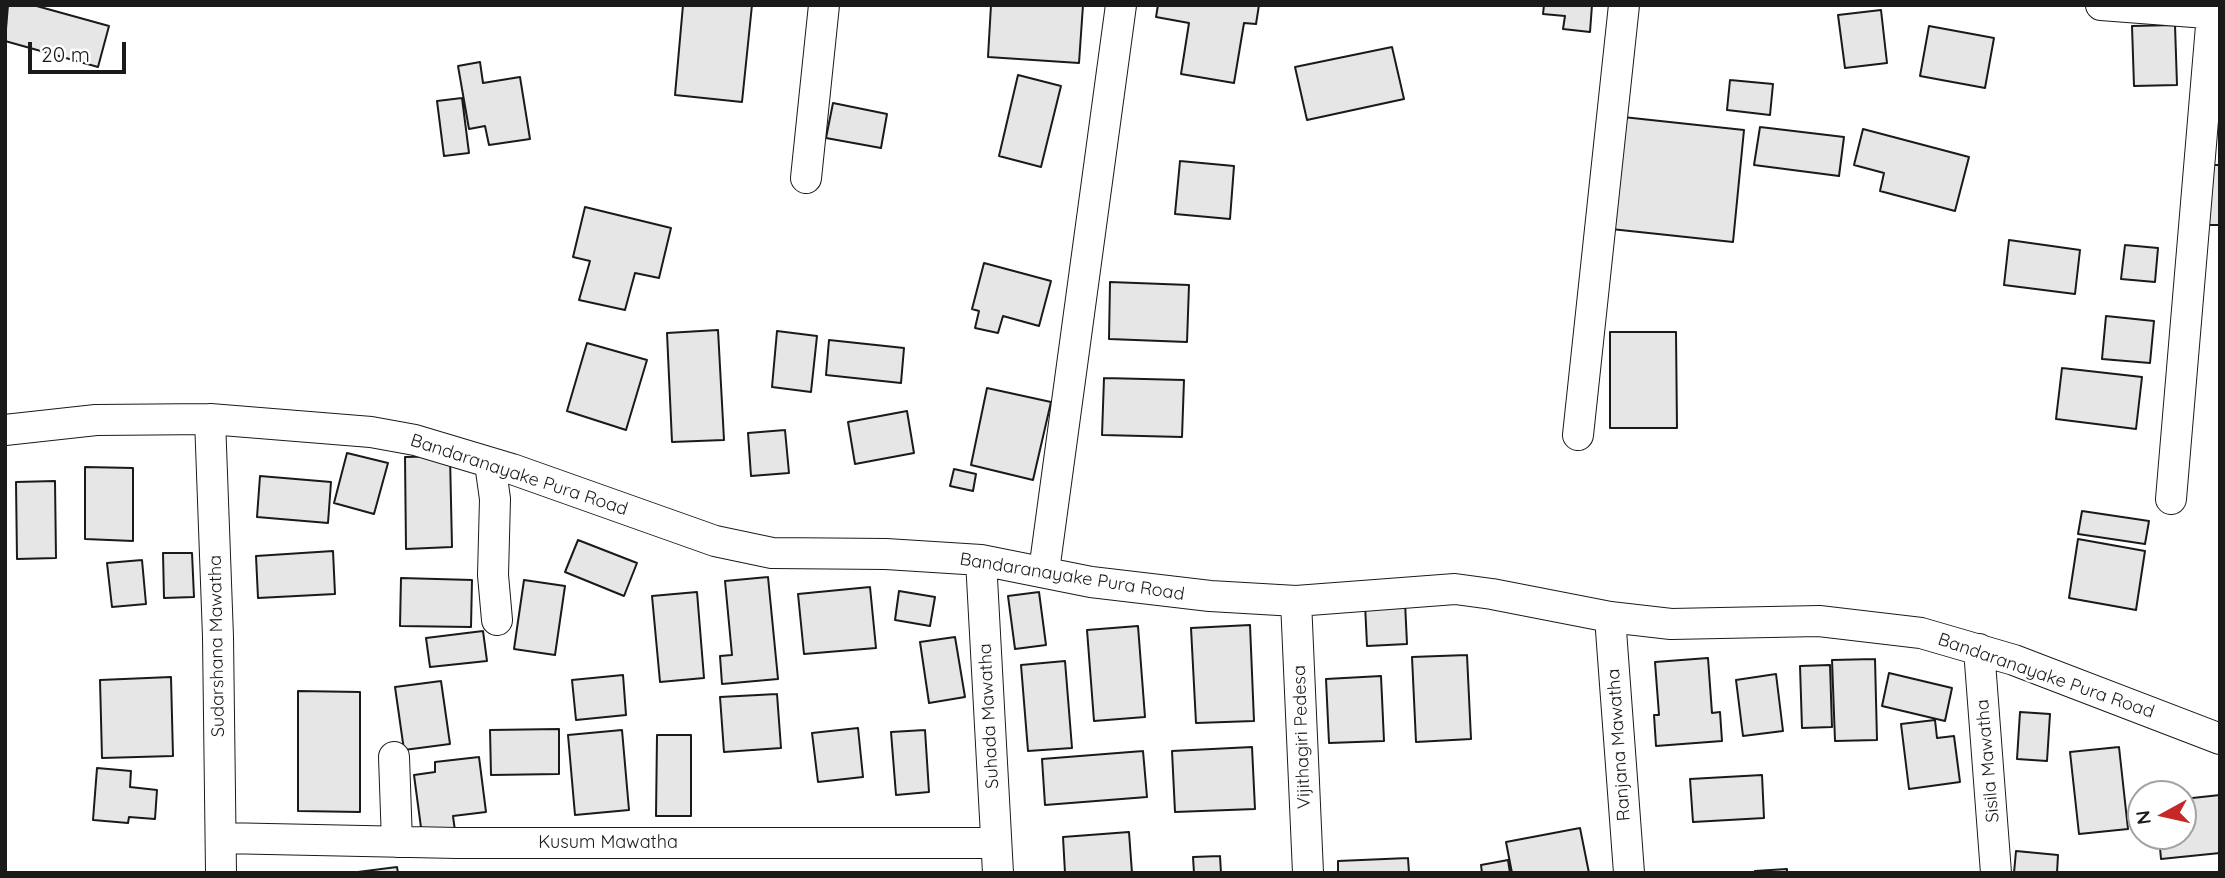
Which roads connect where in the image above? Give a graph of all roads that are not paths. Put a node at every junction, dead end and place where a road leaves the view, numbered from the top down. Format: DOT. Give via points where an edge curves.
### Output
graph roads {
  1 [pos="824,5"];
  2 [pos="1121,5"];
  3 [pos="1623,5"];
  4 [pos="2101,5"];
  5 [pos="2156,8"];
  6 [pos="2216,14"];
  7 [pos="806,177"];
  8 [pos="210,419"];
  9 [pos="5,430"];
  10 [pos="1578,435"];
  11 [pos="490,463"];
  12 [pos="2171,499"];
  13 [pos="981,560"];
  14 [pos="1044,571"];
  15 [pos="1296,601"];
  16 [pos="1610,617"];
  17 [pos="498,620"];
  18 [pos="1979,649"];
  19 [pos="2220,739"];
  20 [pos="394,757"];
  21 [pos="221,838"];
  22 [pos="397,842"];
  23 [pos="996,843"];
  24 [pos="220,873"];
  25 [pos="998,873"];
  26 [pos="1308,873"];
  27 [pos="1629,873"];
  28 [pos="1996,873"];
  1 -- 7 [label="street"];
  2 -- 14 [label="street"];
  3 -- 10 [label="street"];
  4 -- 5 [label="street"];
  5 -- 6 [label="street"];
  6 -- 12 [label="street"];
  8 -- 9 [label="street, Bandaranayake Pura Road" via="96,420"];
  8 -- 11 [label="street, Bandaranayake Pura Road" via="371,432"];
  8 -- 21 [label="street, Sudarshana Mawatha"];
  11 -- 13 [label="street, Bandaranayake Pura Road" via="745,549 806,556 886,554"];
  11 -- 17 [label="street"];
  13 -- 14 [label="street, Bandaranayake Pura Road"];
  13 -- 23 [label="street, Suhada Mawatha"];
  14 -- 15 [label="street, Bandaranayake Pura Road" via="1143,590"];
  15 -- 16 [label="street, Bandaranayake Pura Road" via="1455,589"];
  15 -- 26 [label="street, Vijithagiri Pedesa"];
  16 -- 18 [label="street, Bandaranayake Pura Road" via="1671,624 1819,621 1921,633"];
  16 -- 27 [label="street, Ranjana Mawatha"];
  18 -- 19 [label="street, Bandaranayake Pura Road"];
  18 -- 28 [label="street, Sisila Mawatha"];
  20 -- 22 [label="street"];
  21 -- 22 [label="street, Kusum Mawatha"];
  21 -- 24 [label="street, Sudarshana Mawatha"];
  22 -- 23 [label="street, Kusum Mawatha"];
  23 -- 25 [label="street, Suhada Mawatha"];
}
